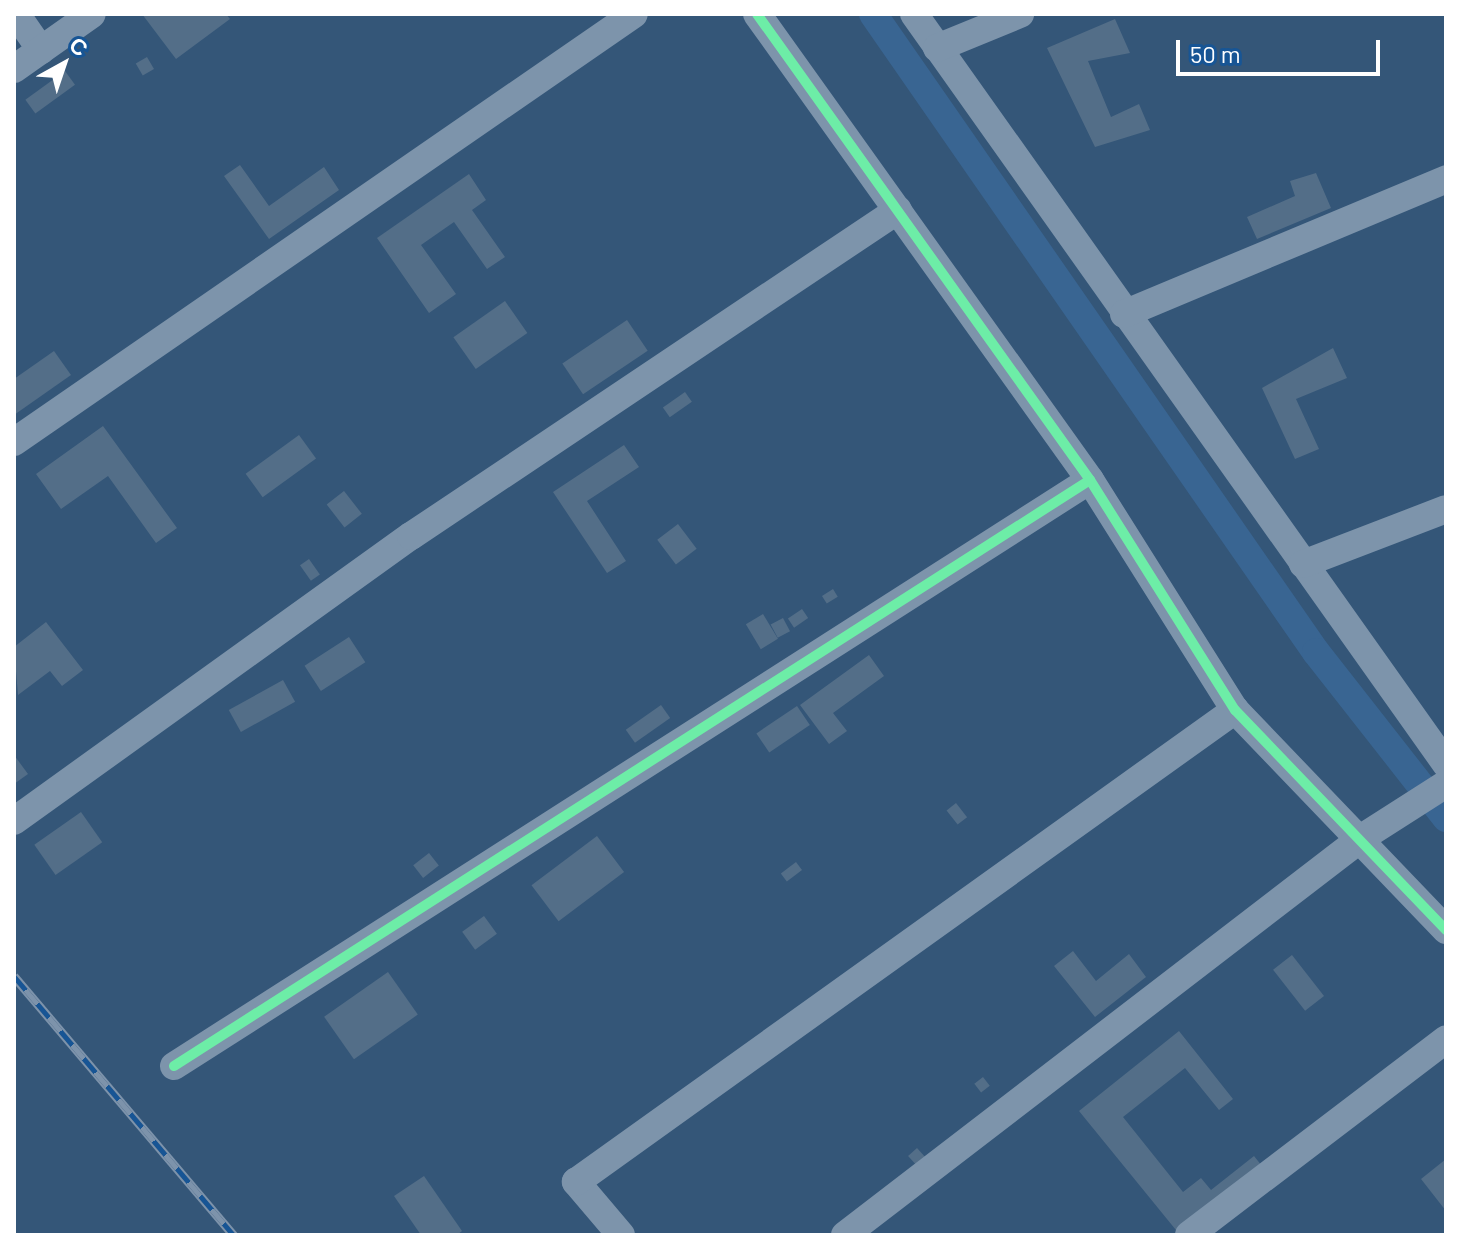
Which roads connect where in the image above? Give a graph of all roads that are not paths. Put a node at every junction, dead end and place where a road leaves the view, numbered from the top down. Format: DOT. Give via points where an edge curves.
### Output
graph roads {
  1 [pos="16,14"];
  2 [pos="92,14"];
  3 [pos="634,14"];
  4 [pos="757,14"];
  5 [pos="914,14"];
  6 [pos="1020,14"];
  7 [pos="937,48"];
  8 [pos="41,50"];
  9 [pos="14,69"];
  10 [pos="1446,179"];
  11 [pos="898,210"];
  12 [pos="1124,314"];
  13 [pos="14,442"];
  14 [pos="1090,480"];
  15 [pos="1446,509"];
  16 [pos="1303,564"];
  17 [pos="1235,710"];
  18 [pos="1446,764"];
  19 [pos="1446,784"];
  20 [pos="14,821"];
  21 [pos="1363,837"];
  22 [pos="1446,930"];
  23 [pos="1446,1039"];
  24 [pos="174,1066"];
  25 [pos="621,1235"];
  26 [pos="845,1235"];
  27 [pos="1189,1235"];
  1 -- 8 [label="street"];
  2 -- 8 [label="street"];
  3 -- 13 [label="street"];
  4 -- 11 [label="street"];
  5 -- 7 [label="street"];
  6 -- 7 [label="street"];
  7 -- 12 [label="street"];
  8 -- 9 [label="street"];
  10 -- 12 [label="street"];
  11 -- 14 [label="street"];
  11 -- 20 [label="street" via="411,536"];
  12 -- 16 [label="street"];
  14 -- 17 [label="street"];
  14 -- 24 [label="street"];
  15 -- 16 [label="street"];
  16 -- 18 [label="street"];
  17 -- 21 [label="street"];
  17 -- 25 [label="street" via="576,1182"];
  19 -- 21 [label="street"];
  21 -- 22 [label="street"];
  21 -- 26 [label="street"];
  23 -- 27 [label="street"];
}
